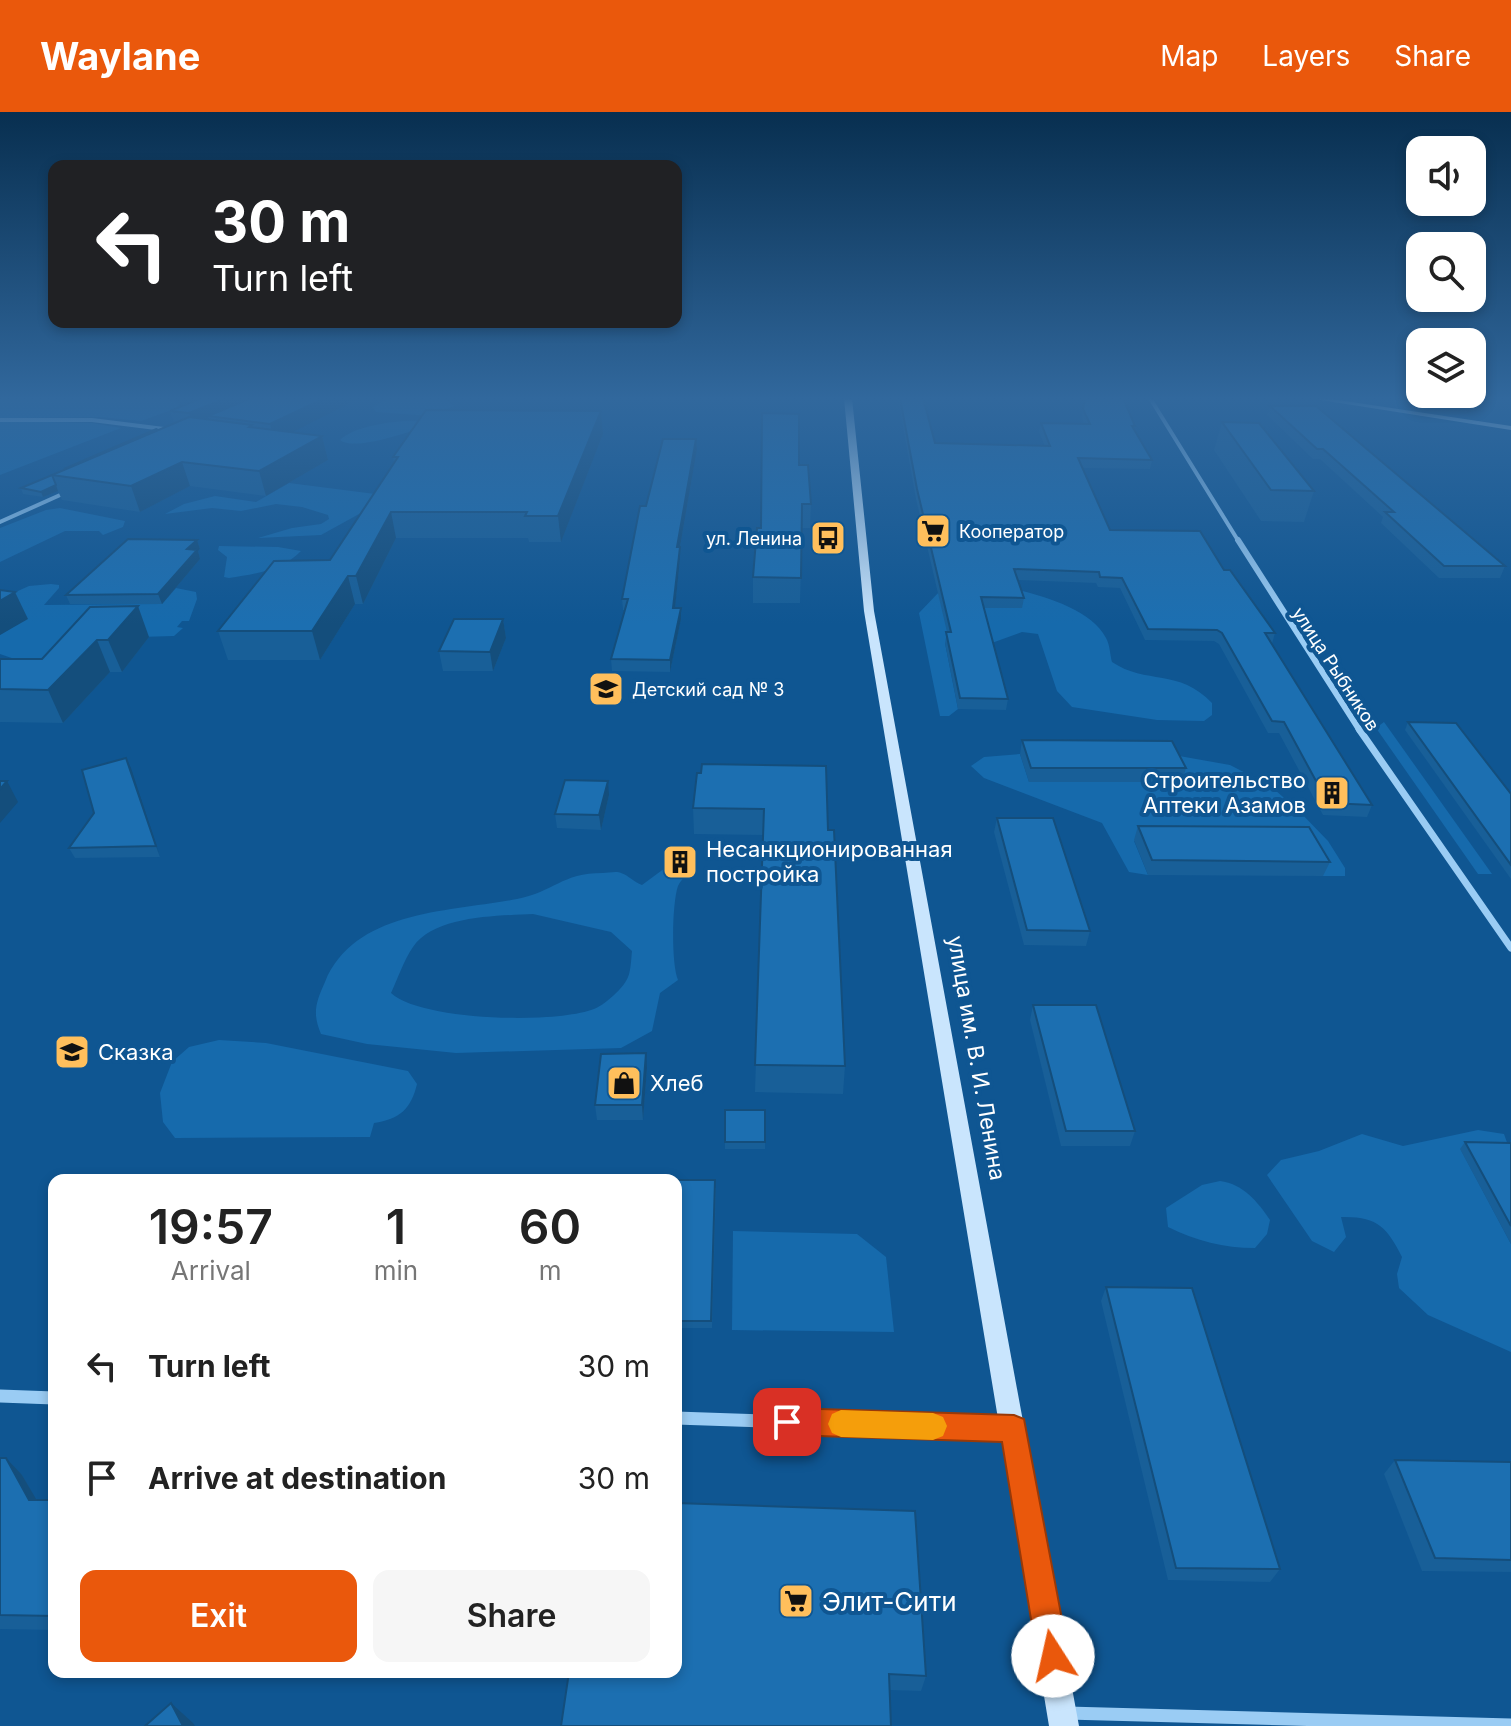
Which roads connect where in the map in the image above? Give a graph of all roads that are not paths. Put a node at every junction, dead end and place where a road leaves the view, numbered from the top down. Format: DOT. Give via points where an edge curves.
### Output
graph roads {
  1 [pos="855,473"];
  2 [pos="1197,473"];
  3 [pos="73,489"];
  4 [pos="0,522"];
  5 [pos="1511,948"];
  6 [pos="0,1396"];
  7 [pos="48,1398"];
  8 [pos="682,1418"];
  9 [pos="1014,1429"];
  10 [pos="1063,1720"];
  11 [pos="1511,1725"];
  1 -- 9 [label="main road, улица им. В. И. Ленина" via="869,611"];
  2 -- 5 [label="street, улица Рыбников" via="1348,713"];
  3 -- 4 [label="street"];
  6 -- 7 [label="street"];
  8 -- 9 [label="street"];
  9 -- 10 [label="main road, улица им. В. И. Ленина"];
  10 -- 11 [label="street"];
}
